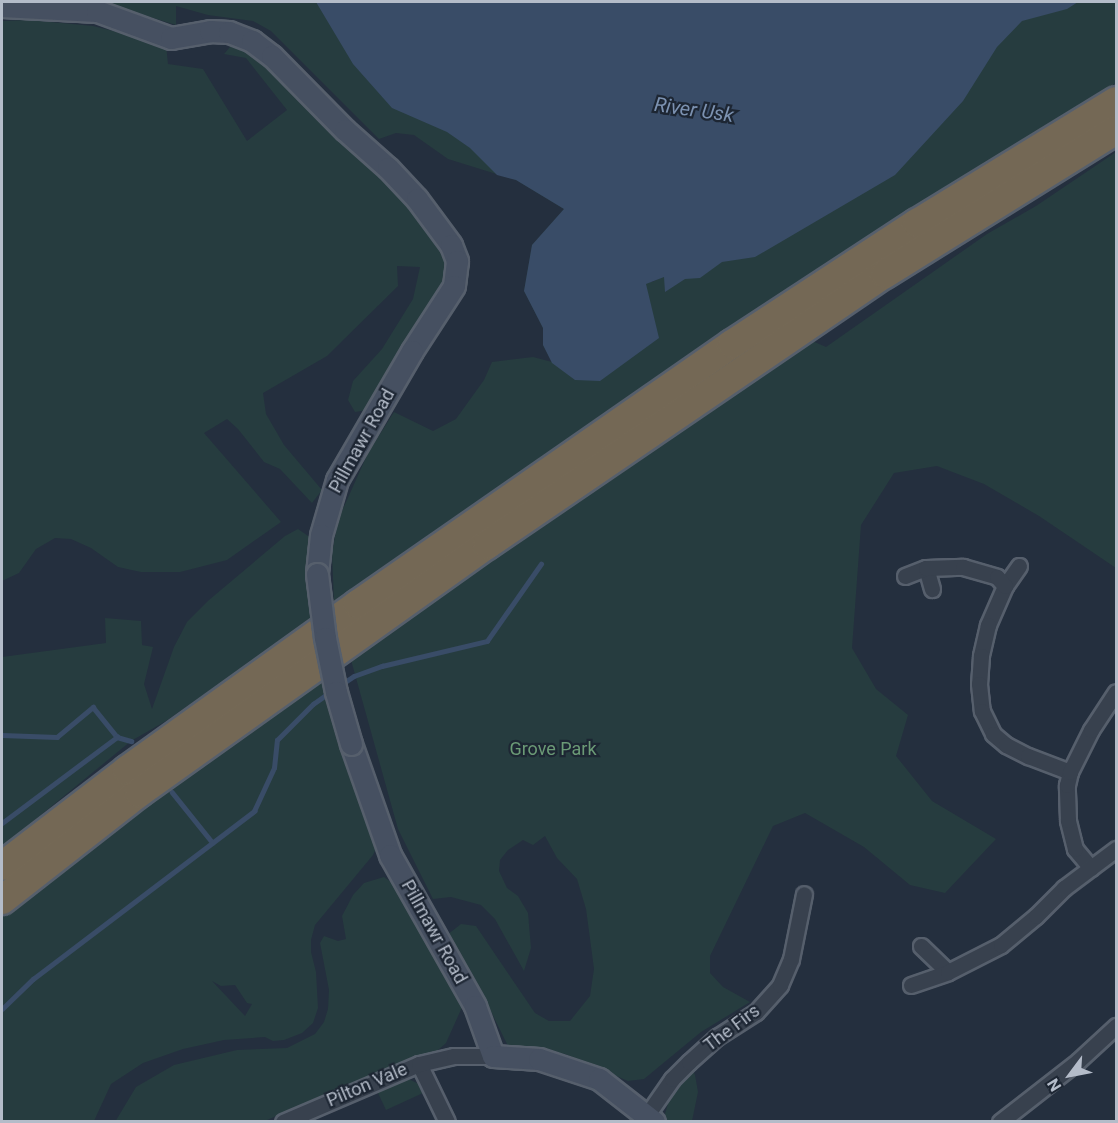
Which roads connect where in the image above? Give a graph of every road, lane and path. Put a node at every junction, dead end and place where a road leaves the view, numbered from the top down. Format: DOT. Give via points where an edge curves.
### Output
graph roads {
  1 [pos="2,6"];
  2 [pos="1116,101"];
  3 [pos="1116,130"];
  4 [pos="1018,566"];
  5 [pos="926,568"];
  6 [pos="905,576"];
  7 [pos="1005,586"];
  8 [pos="932,589"];
  9 [pos="1116,695"];
  10 [pos="1070,772"];
  11 [pos="1116,849"];
  12 [pos="2,866"];
  13 [pos="1091,868"];
  14 [pos="804,894"];
  15 [pos="2,900"];
  16 [pos="921,946"];
  17 [pos="948,972"];
  18 [pos="911,985"];
  19 [pos="1116,1026"];
  20 [pos="493,1056"];
  21 [pos="419,1064"];
  22 [pos="650,1118"];
  23 [pos="283,1122"];
  24 [pos="447,1122"];
  25 [pos="1000,1122"];
  1 -- 20 [label="street, Pillmawr Road, bridge" via="97,11 171,38 210,31 229,32 252,41 388,168 440,226 451,245 457,261 454,286 337,480 321,535 317,574 336,692 369,800 390,855 475,1006"];
  2 -- 12 [label="highway" via="917,223 723,351 348,610"];
  3 -- 15 [label="highway" via="885,274 487,545 139,793"];
  4 -- 7 [label="street"];
  5 -- 6 [label="street"];
  5 -- 7 [label="street" via="963,567 997,577"];
  5 -- 8 [label="street"];
  7 -- 10 [label="street" via="988,625 981,656 982,711 993,734 1006,745"];
  9 -- 10 [label="street" via="1091,729"];
  10 -- 13 [label="street" via="1068,820 1075,849"];
  11 -- 13 [label="street"];
  13 -- 17 [label="street" via="1001,945"];
  14 -- 22 [label="street, The Firs" via="790,959 780,985 756,1012 688,1062 672,1079"];
  16 -- 17 [label="street"];
  17 -- 18 [label="street"];
  19 -- 25 [label="street"];
  20 -- 21 [label="street, Pilton Vale" via="454,1056"];
  20 -- 22 [label="street" via="539,1059 599,1079"];
  21 -- 23 [label="street, Pilton Vale"];
  21 -- 24 [label="street, Pilton Vale"];
}
